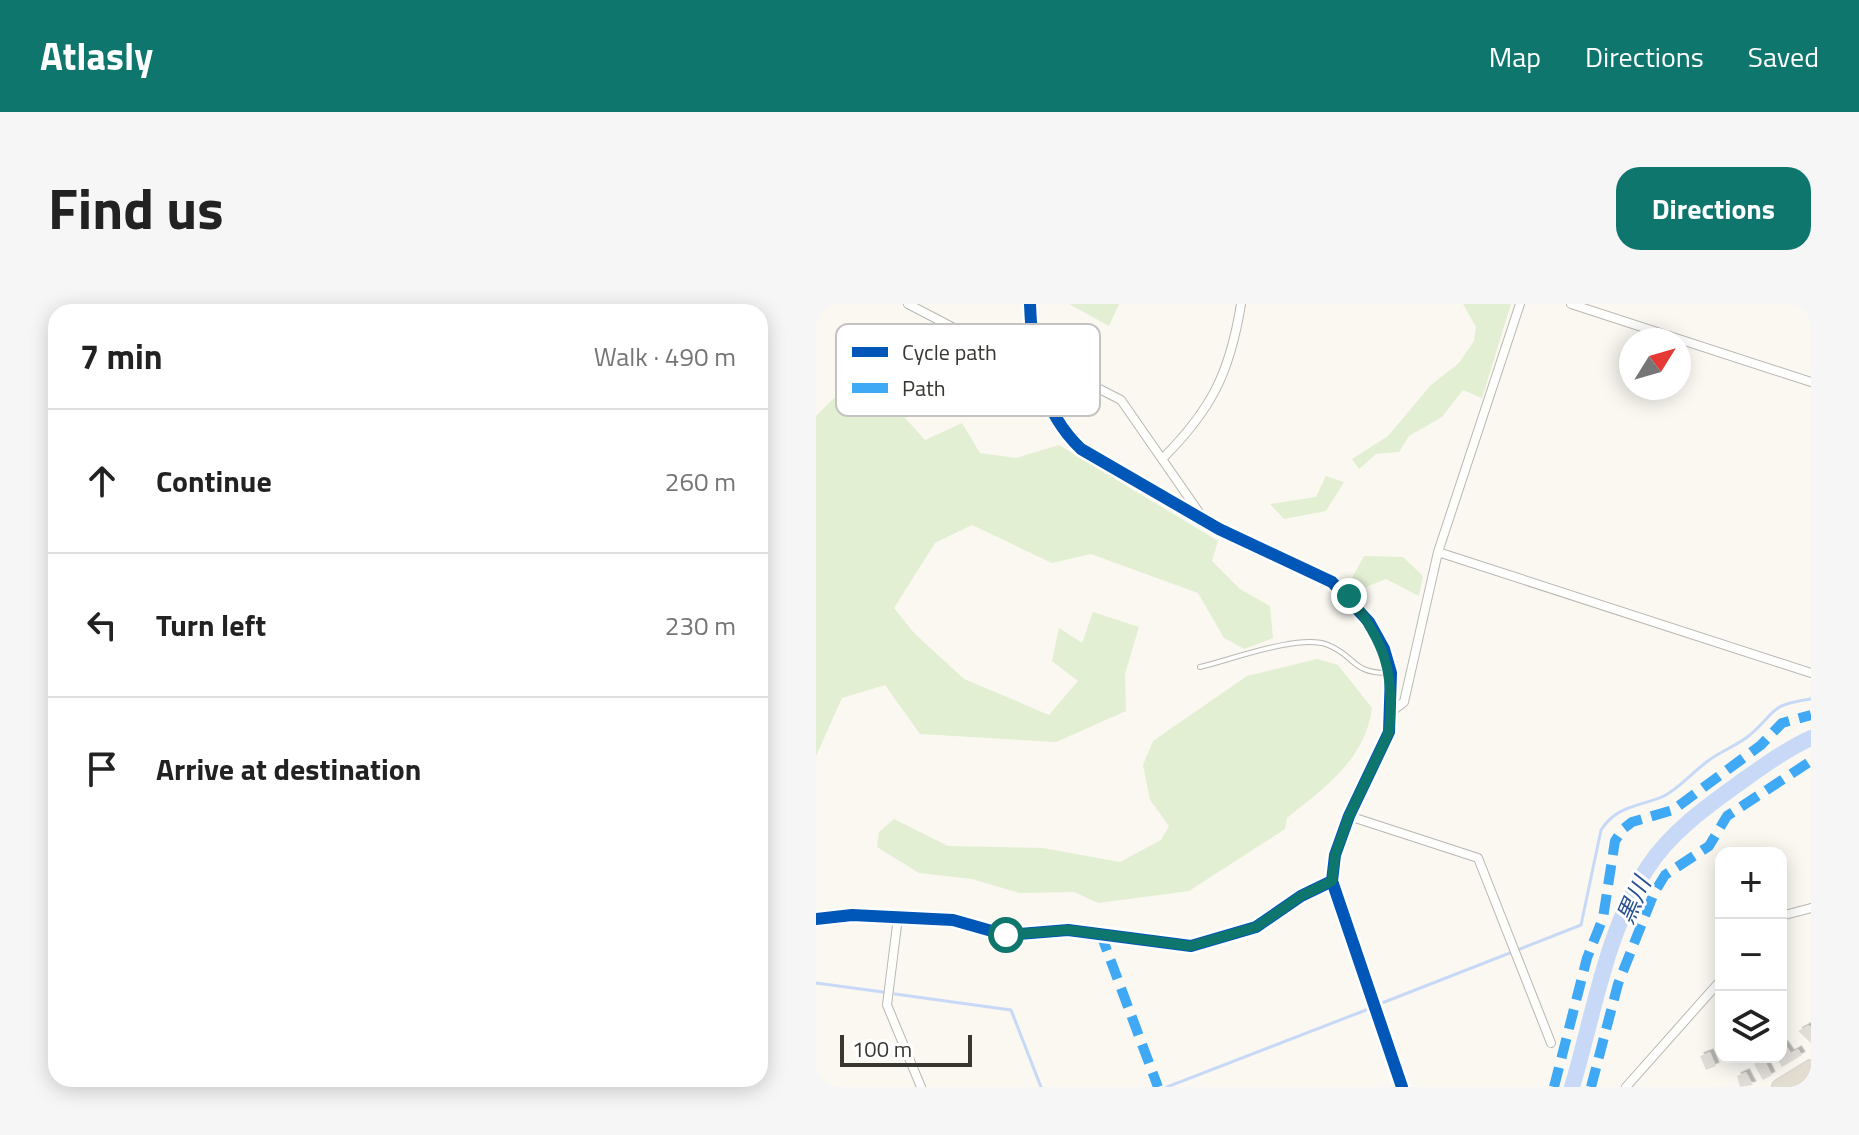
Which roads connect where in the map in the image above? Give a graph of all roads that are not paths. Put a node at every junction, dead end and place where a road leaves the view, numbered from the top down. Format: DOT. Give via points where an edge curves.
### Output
graph roads {
  1 [pos="908,304"];
  2 [pos="1030,304"];
  3 [pos="1241,304"];
  4 [pos="1520,304"];
  5 [pos="1571,304"];
  6 [pos="946,324"];
  7 [pos="1031,324"];
  8 [pos="1811,382"];
  9 [pos="1100,387"];
  10 [pos="1054,416"];
  11 [pos="1163,458"];
  12 [pos="1205,521"];
  13 [pos="1438,552"];
  14 [pos="1200,667"];
  15 [pos="1391,673"];
  16 [pos="1811,673"];
  17 [pos="1391,712"];
  18 [pos="1349,816"];
  19 [pos="1332,881"];
  20 [pos="1811,908"];
  21 [pos="1787,914"];
  22 [pos="898,917"];
  23 [pos="816,919"];
  24 [pos="1715,987"];
  25 [pos="1551,1043"];
  26 [pos="1811,1068"];
  27 [pos="1811,1081"];
  28 [pos="921,1087"];
  29 [pos="1402,1087"];
  30 [pos="1626,1087"];
  31 [pos="1780,1087"];
  32 [pos="1800,1087"];
  1 -- 6 [label="street"];
  2 -- 7 [label="street"];
  3 -- 11 [label="street" via="1231,361 1219,387 1201,417"];
  4 -- 13 [label="street"];
  5 -- 8 [label="street"];
  9 -- 11 [label="street" via="1121,400"];
  10 -- 12 [label="street" via="1081,449"];
  11 -- 12 [label="street"];
  12 -- 15 [label="street" via="1332,582 1369,622"];
  13 -- 16 [label="street"];
  13 -- 17 [label="street" via="1404,702"];
  14 -- 15 [label="lane" via="1306,641 1329,645 1367,673"];
  15 -- 17 [label="street"];
  17 -- 18 [label="street" via="1389,732"];
  18 -- 19 [label="street"];
  18 -- 25 [label="street" via="1478,858"];
  19 -- 22 [label="street" via="1256,927 1191,946 1068,930 1006,935 953,920"];
  19 -- 29 [label="street"];
  20 -- 21 [label="street"];
  22 -- 23 [label="street"];
  22 -- 28 [label="street" via="887,1005"];
  24 -- 30 [label="street"];
  26 -- 31 [label="highway"];
  27 -- 32 [label="highway"];
}
